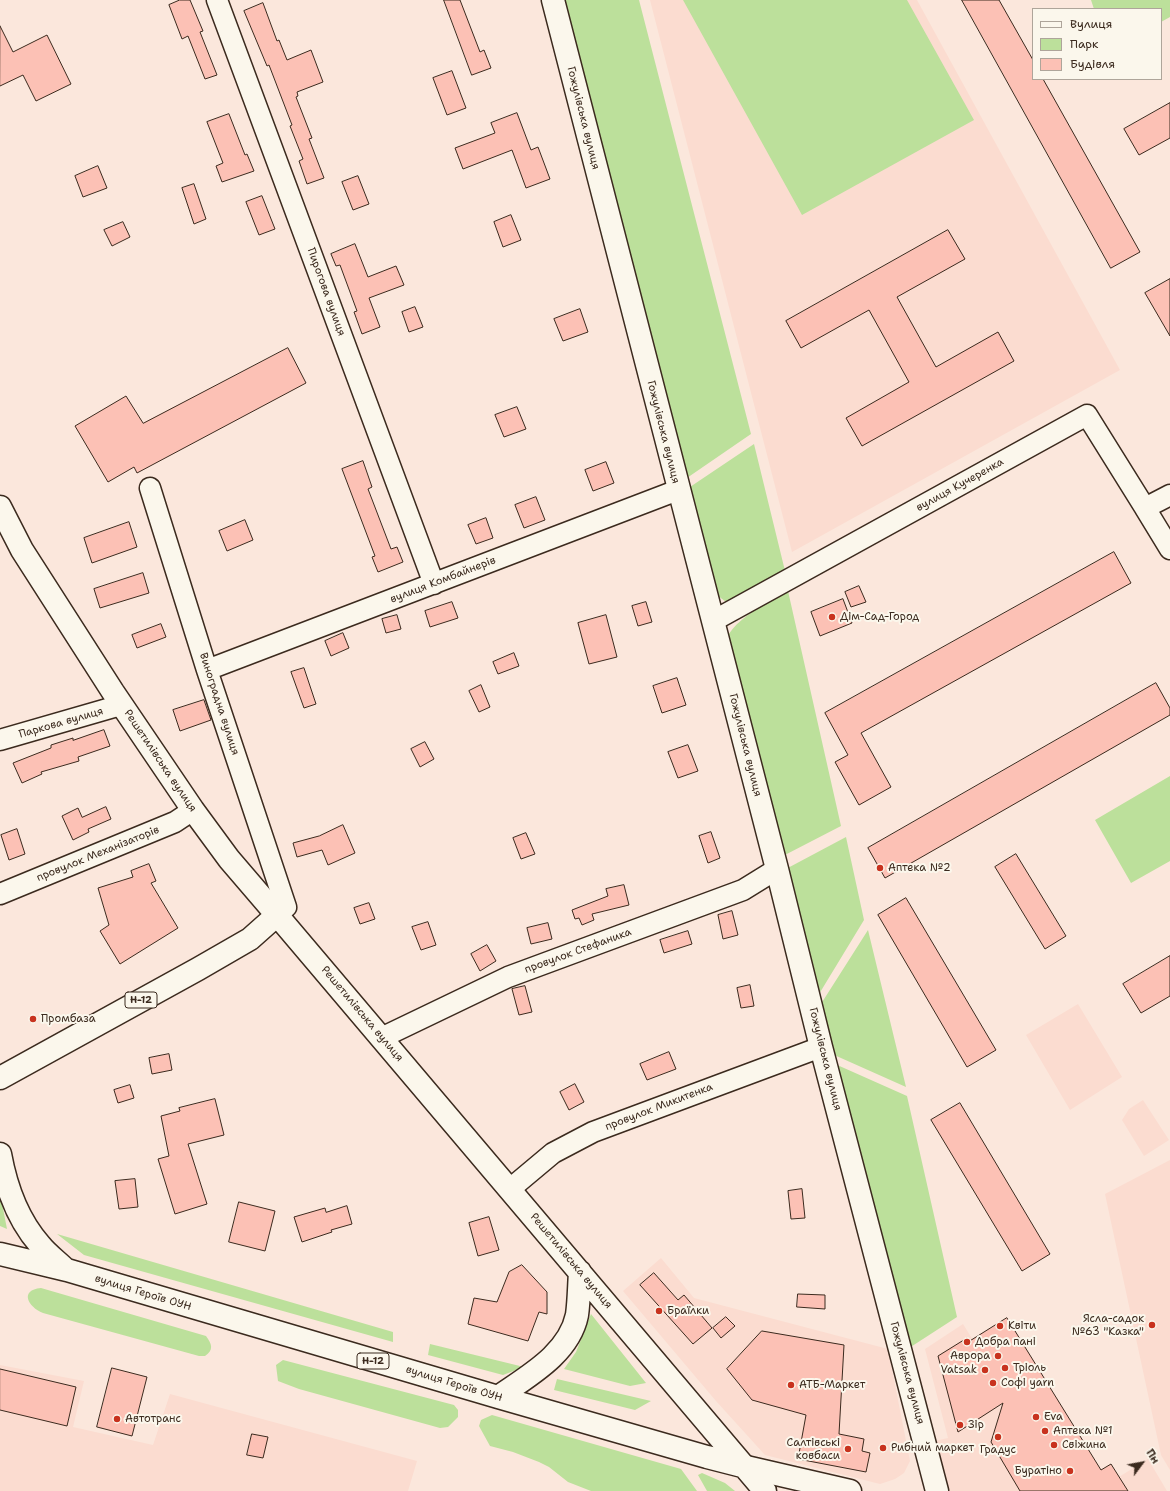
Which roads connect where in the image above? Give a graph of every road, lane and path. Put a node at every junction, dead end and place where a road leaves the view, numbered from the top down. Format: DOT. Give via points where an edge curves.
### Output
graph roads {
  1 [pos="217,0"];
  2 [pos="552,0"];
  3 [pos="150,488"];
  4 [pos="678,490"];
  5 [pos="1170,495"];
  6 [pos="0,507"];
  7 [pos="1145,508"];
  8 [pos="1170,549"];
  9 [pos="434,584"];
  10 [pos="713,621"];
  11 [pos="207,670"];
  12 [pos="121,705"];
  13 [pos="0,740"];
  14 [pos="193,810"];
  15 [pos="777,869"];
  16 [pos="0,894"];
  17 [pos="277,915"];
  18 [pos="382,1038"];
  19 [pos="821,1047"];
  20 [pos="0,1078"];
  21 [pos="0,1154"];
  22 [pos="510,1189"];
  23 [pos="0,1254"];
  24 [pos="66,1270"];
  25 [pos="580,1272"];
  26 [pos="498,1397"];
  27 [pos="746,1467"];
  28 [pos="765,1491"];
  29 [pos="850,1491"];
  30 [pos="938,1491"];
  1 -- 9 [label="street, Пирогова вулиця"];
  2 -- 4 [label="main road, Гожулівська вулиця"];
  3 -- 11 [label="street, Виноградна вулиця"];
  4 -- 9 [label="street, вулиця Комбайнерів"];
  4 -- 10 [label="main road, Гожулівська вулиця"];
  5 -- 7 [label="street"];
  6 -- 12 [label="main road, Решетилівська вулиця" via="22,550"];
  7 -- 8 [label="street"];
  7 -- 10 [label="street, вулиця Кучеренка" via="1087,415"];
  9 -- 11 [label="street, вулиця Комбайнерів"];
  10 -- 15 [label="main road, Гожулівська вулиця"];
  11 -- 17 [label="street, Виноградна вулиця" via="286,907"];
  12 -- 13 [label="street, Паркова вулиця"];
  12 -- 14 [label="main road, Решетилівська вулиця"];
  14 -- 16 [label="street, провулок Механізаторів" via="176,822"];
  14 -- 17 [label="main road, Решетилівська вулиця" via="229,859"];
  15 -- 18 [label="street, провулок Стефаника" via="743,890 508,977"];
  15 -- 19 [label="main road, Гожулівська вулиця"];
  17 -- 18 [label="main road, Решетилівська вулиця"];
  17 -- 20 [label="main road, Н-12" via="250,938 198,969"];
  18 -- 22 [label="main road, Решетилівська вулиця"];
  19 -- 22 [label="street, провулок Микитенка" via="593,1132 553,1153"];
  19 -- 30 [label="main road, Гожулівська вулиця"];
  21 -- 24 [label="main road" via="9,1192 18,1213 40,1247"];
  22 -- 25 [label="main road, Решетилівська вулиця"];
  23 -- 24 [label="main road, вулиця Героїв ОУН / Н-12"];
  24 -- 26 [label="main road, вулиця Героїв ОУН / Н-12"];
  25 -- 26 [label="main road" via="577,1315 571,1333 540,1367"];
  25 -- 27 [label="main road, Решетилівська вулиця"];
  26 -- 27 [label="main road, вулиця Героїв ОУН / Н-12"];
  27 -- 28 [label="main road, Решетилівська вулиця"];
  27 -- 29 [label="main road, вулиця Героїв ОУН"];
}
